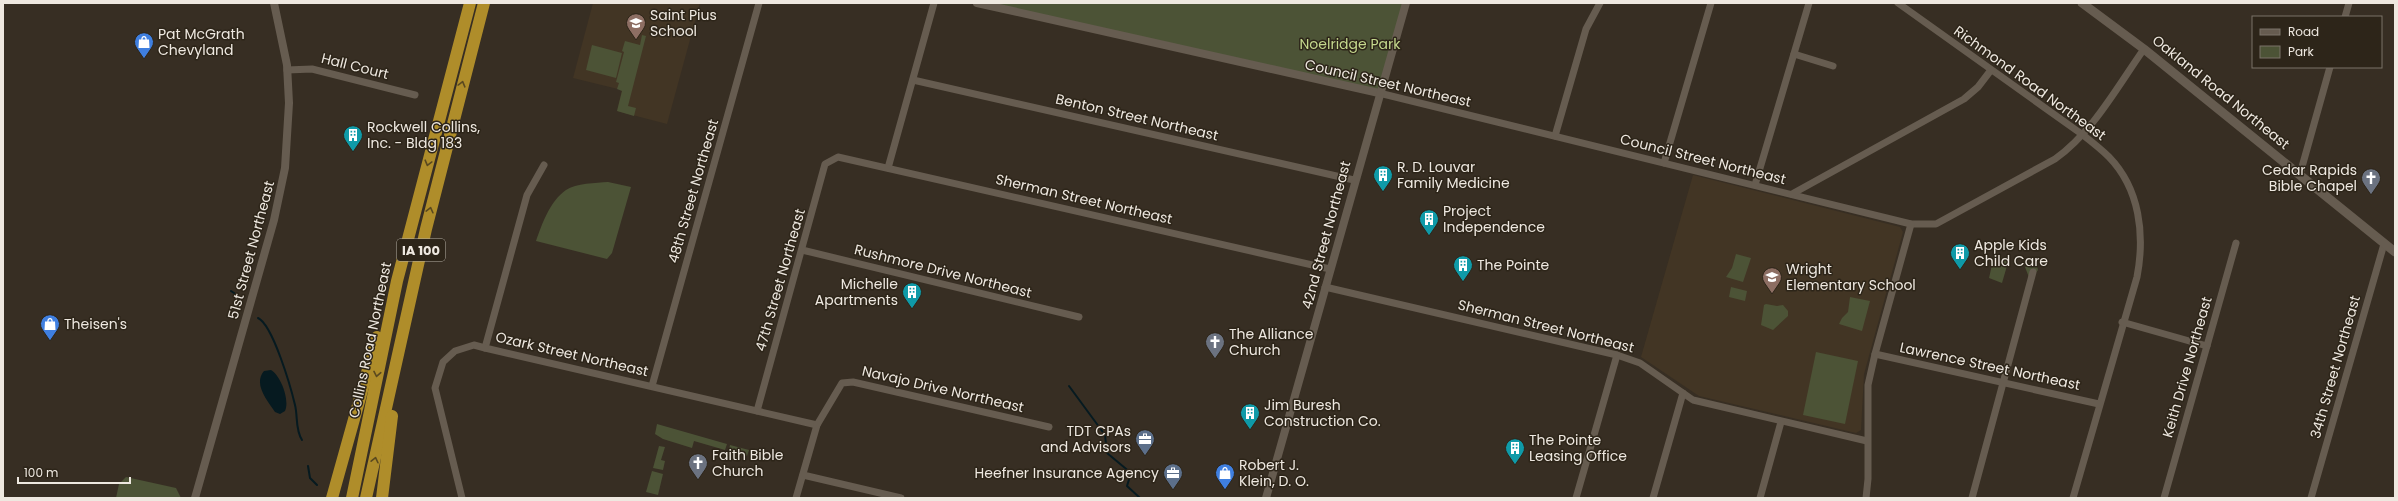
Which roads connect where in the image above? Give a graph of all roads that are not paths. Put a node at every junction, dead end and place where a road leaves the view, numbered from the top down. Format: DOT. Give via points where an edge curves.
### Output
graph roads {
  1 [pos="274,3"];
  2 [pos="470,3"];
  3 [pos="484,3"];
  4 [pos="758,3"];
  5 [pos="934,3"];
  6 [pos="977,3"];
  7 [pos="1406,3"];
  8 [pos="1600,3"];
  9 [pos="1711,3"];
  10 [pos="1809,3"];
  11 [pos="1898,3"];
  12 [pos="2082,3"];
  13 [pos="2349,3"];
  14 [pos="2345,16"];
  15 [pos="2144,48"];
  16 [pos="1794,54"];
  17 [pos="1833,66"];
  18 [pos="2330,68"];
  19 [pos="287,70"];
  20 [pos="1991,70"];
  21 [pos="913,80"];
  22 [pos="1379,93"];
  23 [pos="415,95"];
  24 [pos="2083,135"];
  25 [pos="1555,136"];
  26 [pos="832,159"];
  27 [pos="1664,163"];
  28 [pos="544,165"];
  29 [pos="888,168"];
  30 [pos="2300,174"];
  31 [pos="1354,180"];
  32 [pos="1755,185"];
  33 [pos="1792,194"];
  34 [pos="1911,224"];
  35 [pos="426,228"];
  36 [pos="2236,243"];
  37 [pos="2384,244"];
  38 [pos="802,250"];
  39 [pos="2395,252"];
  40 [pos="1330,269"];
  41 [pos="2033,272"];
  42 [pos="397,281"];
  43 [pos="1325,287"];
  44 [pos="1079,317"];
  45 [pos="2122,322"];
  46 [pos="2207,346"];
  47 [pos="485,348"];
  48 [pos="1874,354"];
  49 [pos="1617,355"];
  50 [pos="2004,383"];
  51 [pos="652,386"];
  52 [pos="1683,394"];
  53 [pos="2099,404"];
  54 [pos="757,411"];
  55 [pos="1781,422"];
  56 [pos="817,425"];
  57 [pos="1049,428"];
  58 [pos="1867,441"];
  59 [pos="802,475"];
  60 [pos="196,498"];
  61 [pos="332,498"];
  62 [pos="352,498"];
  63 [pos="366,498"];
  64 [pos="382,498"];
  65 [pos="462,498"];
  66 [pos="796,498"];
  67 [pos="901,498"];
  68 [pos="1266,498"];
  69 [pos="1576,498"];
  70 [pos="1654,498"];
  71 [pos="1760,498"];
  72 [pos="1866,498"];
  73 [pos="1972,498"];
  74 [pos="2073,498"];
  75 [pos="2164,498"];
  76 [pos="2311,498"];
  1 -- 19 [label="street, 51st Street Northeast"];
  2 -- 42 [label="highway, Collins Road Northeast / IA 100, one-way"];
  35 -- 3 [label="highway, IA 100, one-way"];
  4 -- 51 [label="street, 48th Street Northeast"];
  5 -- 21 [label="street"];
  6 -- 22 [label="street, Council Street Northeast"];
  7 -- 22 [label="street, 42nd Street Northeast"];
  8 -- 25 [label="street" via="1586,30"];
  9 -- 27 [label="street"];
  10 -- 16 [label="street"];
  11 -- 20 [label="street, Richmond Road Northeast"];
  12 -- 15 [label="main road, Oakland Road Northeast"];
  13 -- 14 [label="street"];
  15 -- 24 [label="street, Council Street Northeast"];
  15 -- 30 [label="main road, Oakland Road Northeast"];
  16 -- 17 [label="street"];
  16 -- 32 [label="street"];
  18 -- 30 [label="street"];
  19 -- 23 [label="street, Hall Court" via="312,69"];
  19 -- 60 [label="street, 51st Street Northeast" via="288,138 285,168 274,220"];
  20 -- 24 [label="street, Richmond Road Northeast"];
  20 -- 33 [label="street, Council Street Northeast" via="1978,87 1964,99"];
  21 -- 29 [label="street"];
  21 -- 31 [label="street, Benton Street Northeast"];
  22 -- 25 [label="street, Council Street Northeast"];
  22 -- 31 [label="street, 42nd Street Northeast"];
  24 -- 34 [label="street, Council Street Northeast" via="2055,159 1936,224"];
  24 -- 45 [label="street, Richmond Road Northeast" via="2109,157 2124,179 2135,203 2141,227 2141,256 2137,277"];
  25 -- 27 [label="street, Council Street Northeast"];
  26 -- 29 [label="street, Sherman Street Northeast" via="838,157"];
  26 -- 38 [label="street, 47th Street Northeast" via="826,164"];
  27 -- 32 [label="street, Council Street Northeast"];
  28 -- 47 [label="street, Ozark Street Northeast" via="527,195"];
  29 -- 40 [label="street, Sherman Street Northeast"];
  30 -- 37 [label="main road, Oakland Road Northeast"];
  31 -- 40 [label="street, 42nd Street Northeast"];
  32 -- 33 [label="street, Council Street Northeast"];
  33 -- 34 [label="street, Council Street Northeast"];
  34 -- 48 [label="street"];
  63 -- 35 [label="highway, IA 100, one-way"];
  35 -- 64 [label="highway" via="391,421"];
  36 -- 46 [label="street, Keith Drive Northeast"];
  37 -- 39 [label="main road, Oakland Road Northeast"];
  37 -- 76 [label="street, 34th Street Northeast"];
  38 -- 44 [label="street, Rushmore Drive Northeast"];
  38 -- 54 [label="street, 47th Street Northeast"];
  40 -- 43 [label="street, 42nd Street Northeast"];
  41 -- 50 [label="street"];
  42 -- 61 [label="highway" via="382,319"];
  42 -- 62 [label="highway, Collins Road Northeast / IA 100, one-way"];
  43 -- 49 [label="street, Sherman Street Northeast"];
  43 -- 68 [label="street, 42nd Street Northeast"];
  45 -- 46 [label="street"];
  45 -- 53 [label="street, Richmond Road Northeast"];
  46 -- 75 [label="street, Keith Drive Northeast"];
  47 -- 51 [label="street, Ozark Street Northeast"];
  47 -- 65 [label="street" via="474,346 455,351 443,362 435,388"];
  48 -- 50 [label="street, Lawrence Street Northeast"];
  48 -- 58 [label="street" via="1868,384"];
  49 -- 52 [label="street, Sherman Street Northeast" via="1640,363"];
  49 -- 69 [label="street"];
  50 -- 53 [label="street, Lawrence Street Northeast"];
  50 -- 73 [label="street"];
  51 -- 54 [label="street, Ozark Street Northeast"];
  52 -- 55 [label="street, Sherman Street Northeast" via="1693,400"];
  52 -- 70 [label="street"];
  53 -- 74 [label="street, Richmond Road Northeast"];
  54 -- 56 [label="street, Ozark Street Northeast"];
  55 -- 58 [label="street, Sherman Street Northeast"];
  55 -- 71 [label="street"];
  56 -- 57 [label="street, Navajo Drive Norrtheast" via="842,383 853,382"];
  56 -- 59 [label="street"];
  58 -- 72 [label="street"];
  59 -- 66 [label="street"];
  59 -- 67 [label="street"];
}
